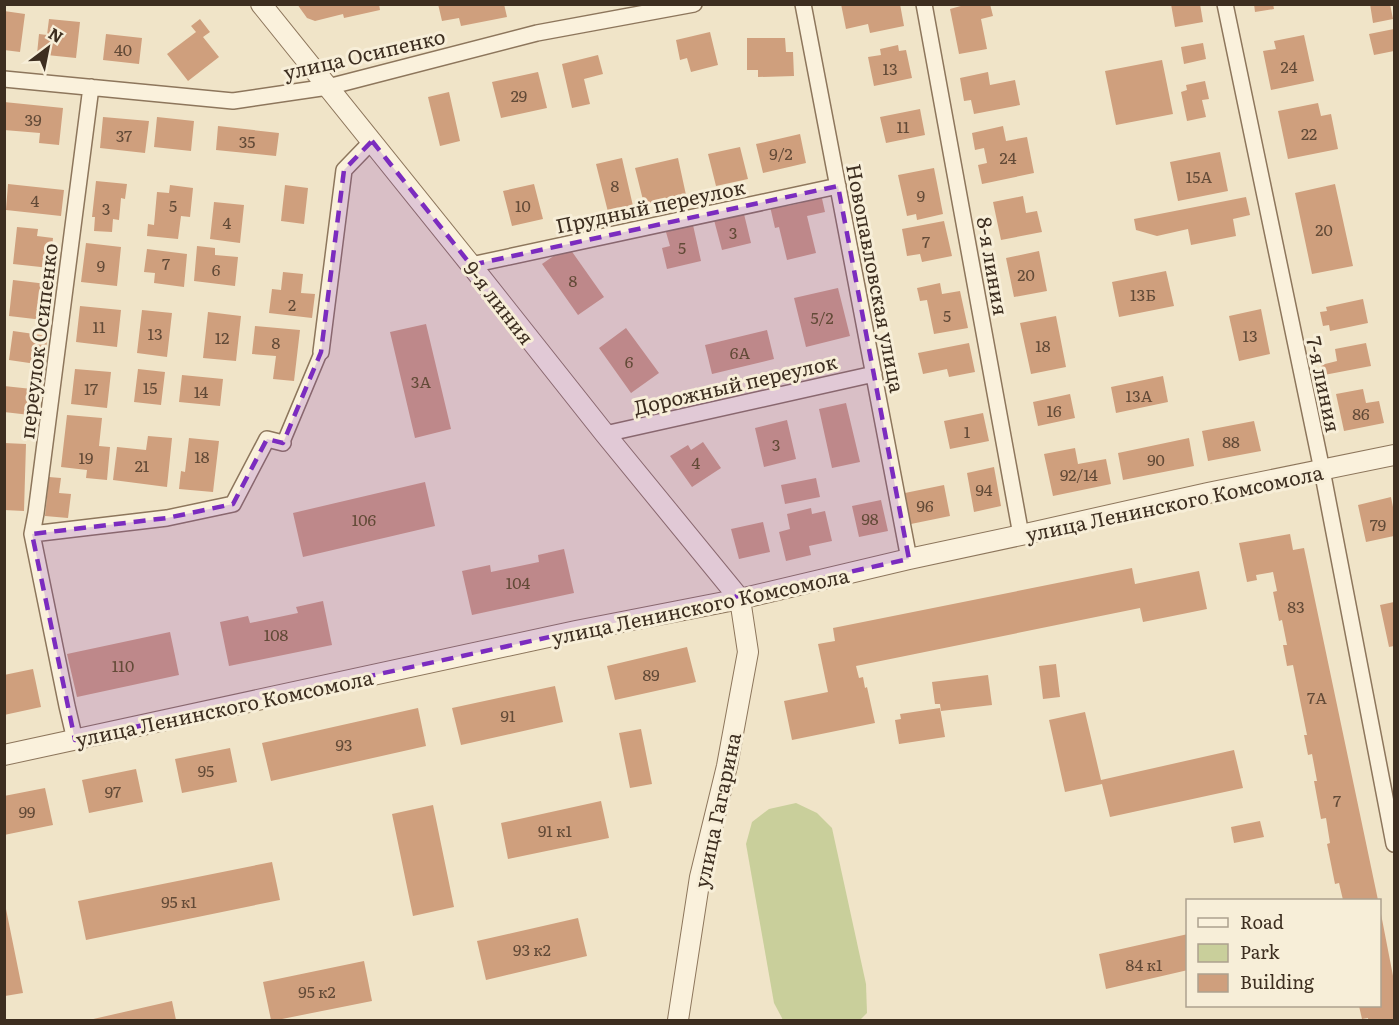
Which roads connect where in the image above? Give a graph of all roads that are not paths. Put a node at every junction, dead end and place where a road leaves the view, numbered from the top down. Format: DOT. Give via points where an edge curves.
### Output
graph roads {
  1 [pos="261,4"];
  2 [pos="694,4"];
  3 [pos="803,4"];
  4 [pos="924,4"];
  5 [pos="1225,4"];
  6 [pos="4,79"];
  7 [pos="91,87"];
  8 [pos="328,87"];
  9 [pos="372,141"];
  10 [pos="838,186"];
  11 [pos="471,265"];
  12 [pos="321,352"];
  13 [pos="874,374"];
  14 [pos="605,434"];
  15 [pos="283,443"];
  16 [pos="1395,455"];
  17 [pos="1322,470"];
  18 [pos="32,534"];
  19 [pos="1021,535"];
  20 [pos="909,559"];
  21 [pos="740,599"];
  22 [pos="75,740"];
  23 [pos="4,755"];
  24 [pos="1395,844"];
  25 [pos="678,1020"];
  1 -- 8 [label="street, 9-я линия"];
  2 -- 8 [label="street, улица Осипенко" via="537,33"];
  3 -- 10 [label="street, Новопавловская улица"];
  4 -- 19 [label="street, 8-я линия"];
  5 -- 17 [label="street, 7-я линия"];
  6 -- 7 [label="street, улица Осипенко"];
  7 -- 8 [label="street, улица Осипенко" via="233,101"];
  7 -- 18 [label="street, переулок Осипенко"];
  8 -- 9 [label="street, 9-я линия"];
  9 -- 11 [label="street, 9-я линия"];
  9 -- 12 [label="street" via="344,170"];
  10 -- 11 [label="street, Прудный переулок"];
  10 -- 13 [label="street, Новопавловская улица"];
  11 -- 14 [label="street, 9-я линия"];
  12 -- 15 [label="street"];
  13 -- 14 [label="street, Дорожный переулок"];
  13 -- 20 [label="street, Новопавловская улица"];
  14 -- 21 [label="street, 9-я линия"];
  15 -- 18 [label="street" via="267,438 232,504 167,518"];
  16 -- 17 [label="street, улица Ленинского Комсомола"];
  17 -- 19 [label="street, улица Ленинского Комсомола"];
  17 -- 24 [label="street, 7-я линия"];
  18 -- 22 [label="street, переулок Осипенко"];
  19 -- 20 [label="street, улица Ленинского Комсомола"];
  20 -- 21 [label="street, улица Ленинского Комсомола"];
  21 -- 22 [label="street, улица Ленинского Комсомола"];
  21 -- 25 [label="street, улица Гагарина" via="748,652 727,766 700,877"];
  22 -- 23 [label="street, улица Ленинского Комсомола"];
}
